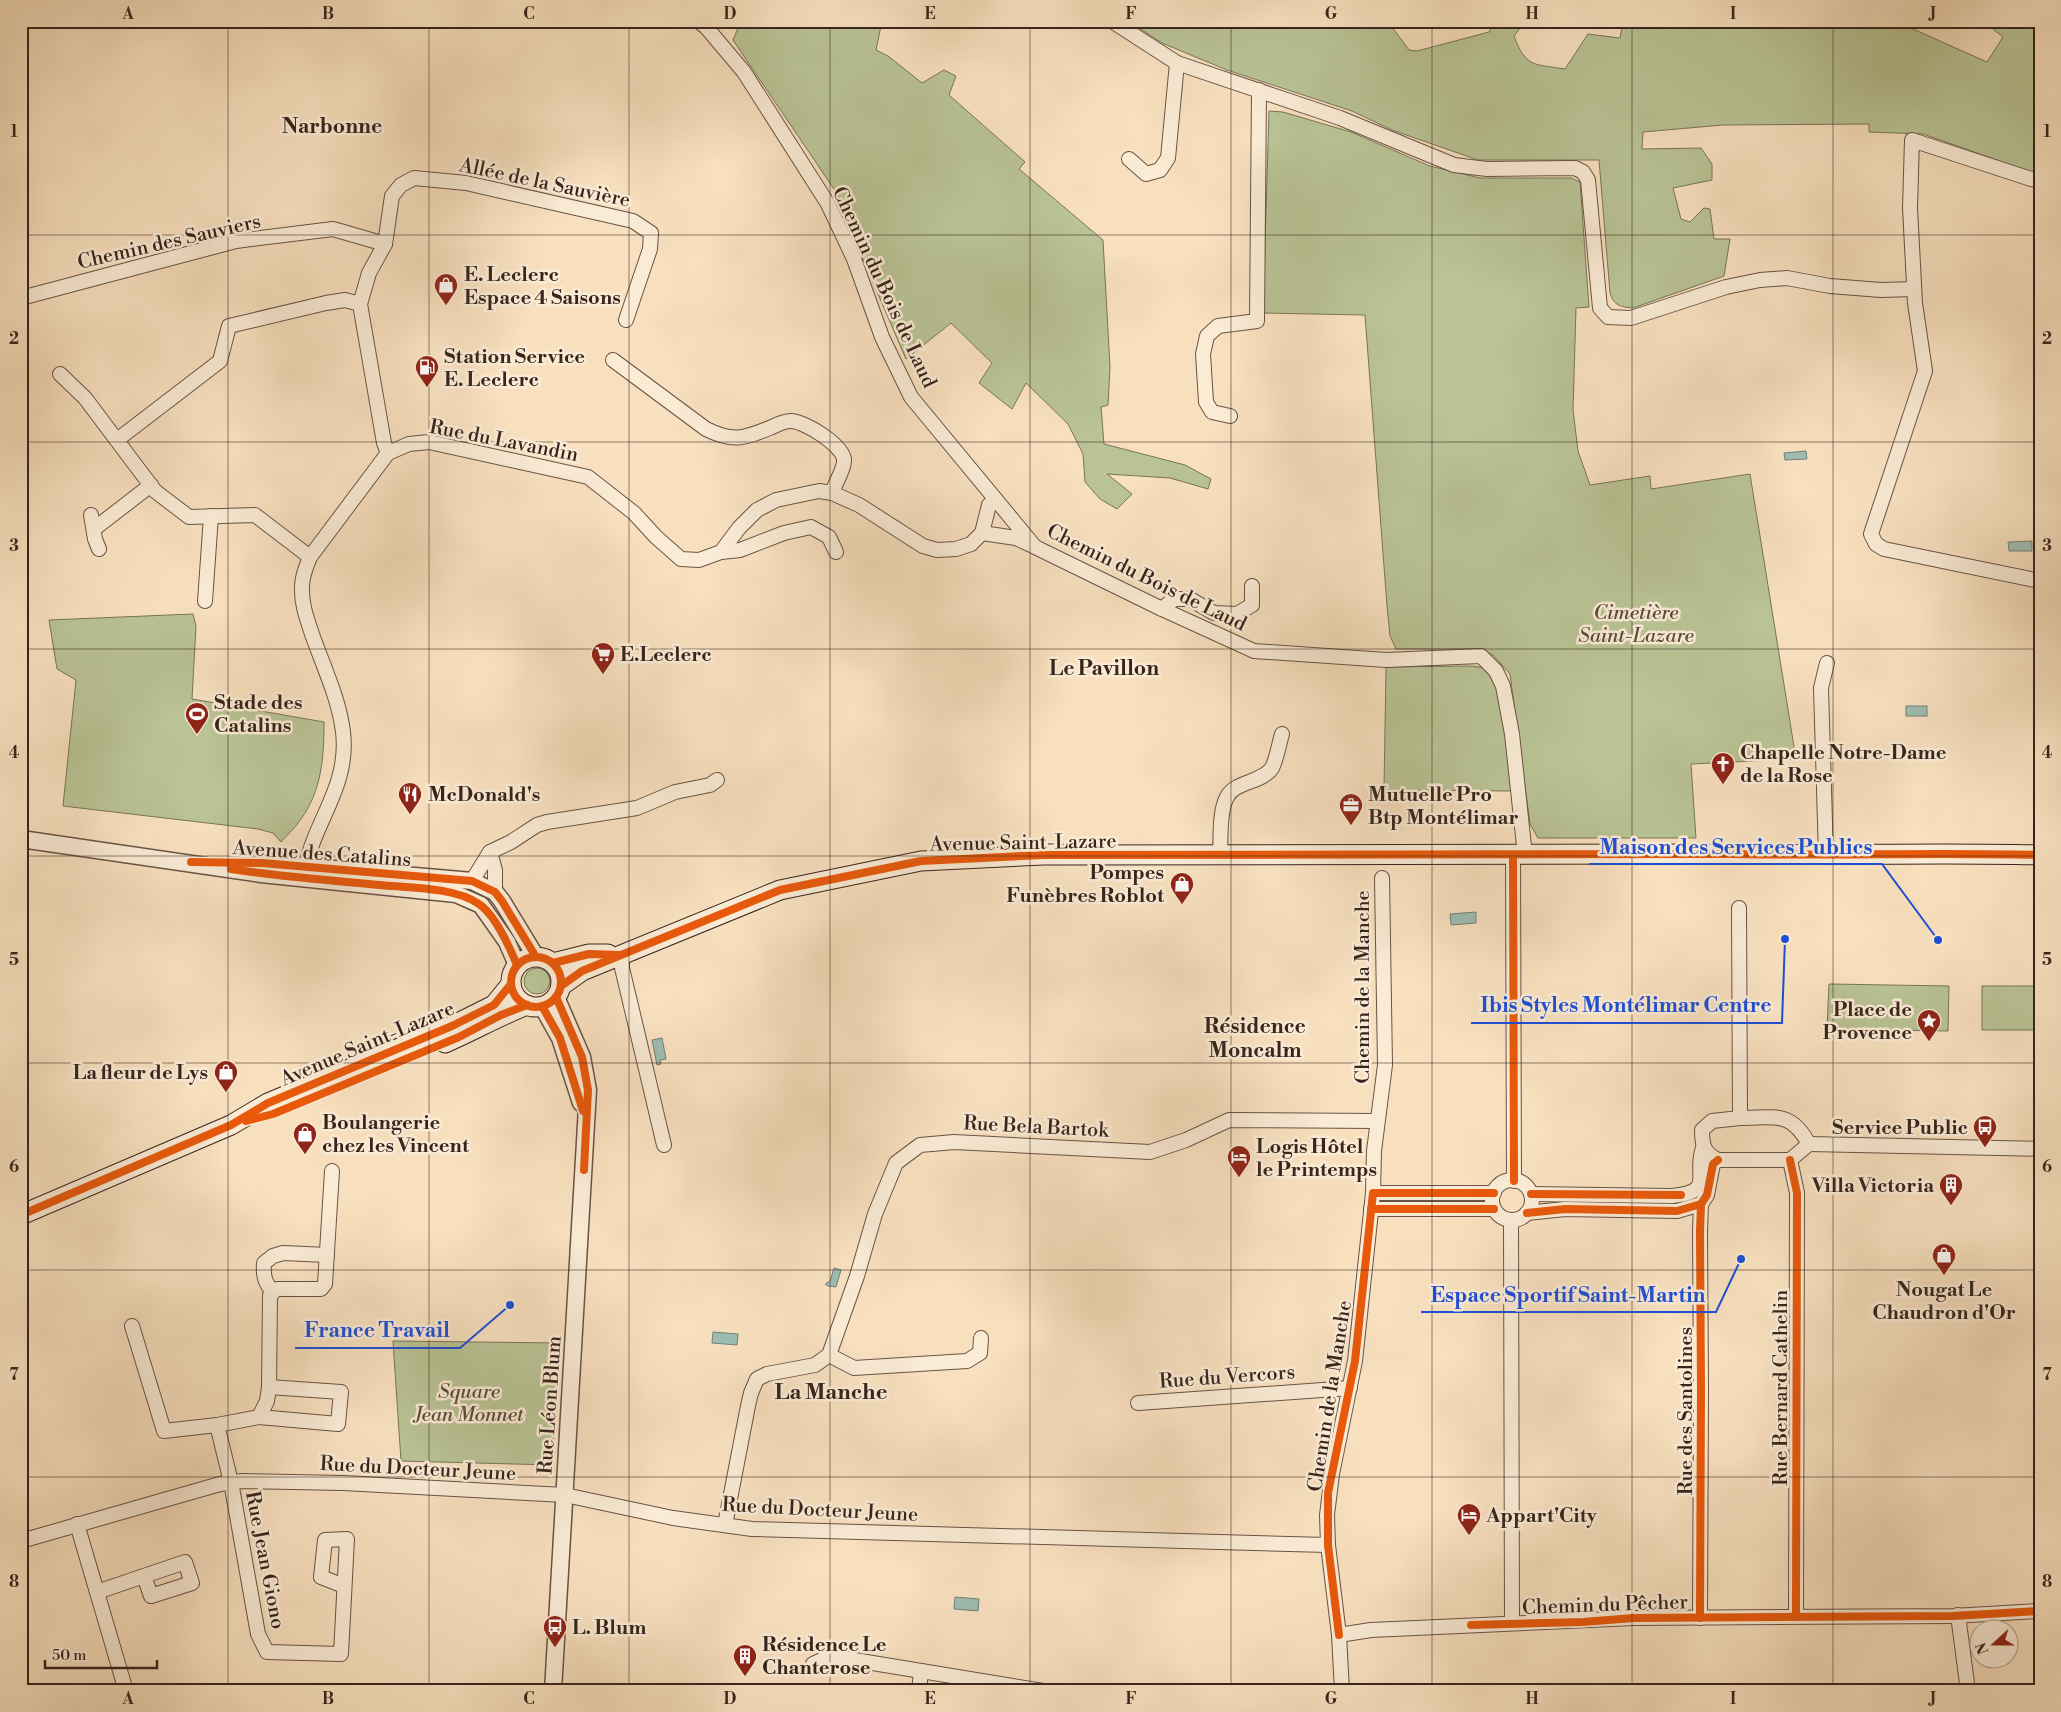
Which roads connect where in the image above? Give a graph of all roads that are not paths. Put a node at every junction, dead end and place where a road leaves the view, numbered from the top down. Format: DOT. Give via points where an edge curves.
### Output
graph roads {
  1 [pos="698,21"];
  2 [pos="1112,21"];
  3 [pos="1178,63"];
  4 [pos="1258,90"];
  5 [pos="1129,159"];
  6 [pos="2040,180"];
  7 [pos="385,244"];
  8 [pos="1914,289"];
  9 [pos="21,298"];
  10 [pos="360,304"];
  11 [pos="626,320"];
  12 [pos="613,360"];
  13 [pos="60,374"];
  14 [pos="1230,416"];
  15 [pos="116,440"];
  16 [pos="388,453"];
  17 [pos="151,485"];
  18 [pos="832,493"];
  19 [pos="995,500"];
  20 [pos="91,514"];
  21 [pos="211,516"];
  22 [pos="94,529"];
  23 [pos="982,533"];
  24 [pos="1035,547"];
  25 [pos="99,549"];
  26 [pos="721,552"];
  27 [pos="836,552"];
  28 [pos="310,557"];
  29 [pos="2040,581"];
  30 [pos="1252,586"];
  31 [pos="205,600"];
  32 [pos="1162,609"];
  33 [pos="1827,662"];
  34 [pos="1282,734"];
  35 [pos="717,780"];
  36 [pos="21,839"];
  37 [pos="490,852"];
  38 [pos="1220,855"];
  39 [pos="1519,855"];
  40 [pos="2040,855"];
  41 [pos="1826,856"];
  42 [pos="304,872"];
  43 [pos="1382,878"];
  44 [pos="472,881"];
  45 [pos="495,892"];
  46 [pos="482,905"];
  47 [pos="1739,908"];
  48 [pos="622,956"];
  49 [pos="544,960"];
  50 [pos="517,965"];
  51 [pos="511,984"];
  52 [pos="547,998"];
  53 [pos="1740,1118"];
  54 [pos="1376,1121"];
  55 [pos="230,1125"];
  56 [pos="1809,1144"];
  57 [pos="664,1145"];
  58 [pos="1703,1148"];
  59 [pos="2040,1149"];
  60 [pos="1718,1160"];
  61 [pos="1790,1160"];
  62 [pos="332,1171"];
  63 [pos="1514,1181"];
  64 [pos="1374,1193"];
  65 [pos="1494,1193"];
  66 [pos="1531,1194"];
  67 [pos="1701,1204"];
  68 [pos="1371,1209"];
  69 [pos="1494,1210"];
  70 [pos="1528,1213"];
  71 [pos="21,1215"];
  72 [pos="1511,1220"];
  73 [pos="327,1255"];
  74 [pos="273,1292"];
  75 [pos="132,1326"];
  76 [pos="981,1338"];
  77 [pos="829,1356"];
  78 [pos="269,1387"];
  79 [pos="1350,1388"];
  80 [pos="1138,1403"];
  81 [pos="259,1416"];
  82 [pos="217,1425"];
  83 [pos="231,1482"];
  84 [pos="565,1495"];
  85 [pos="77,1524"];
  86 [pos="725,1525"];
  87 [pos="21,1541"];
  88 [pos="1328,1545"];
  89 [pos="144,1576"];
  90 [pos="344,1586"];
  91 [pos="96,1592"];
  92 [pos="2040,1611"];
  93 [pos="1796,1616"];
  94 [pos="1958,1616"];
  95 [pos="1700,1618"];
  96 [pos="1512,1623"];
  97 [pos="1339,1635"];
  98 [pos="813,1664"];
  99 [pos="921,1671"];
  100 [pos="126,1691"];
  101 [pos="553,1691"];
  102 [pos="919,1691"];
  103 [pos="1043,1691"];
  104 [pos="1342,1691"];
  105 [pos="1968,1691"];
  1 -- 19 [label="street, Chemin du Bois de Laud" via="744,72 828,204 854,259 882,337 911,397"];
  2 -- 3 [label="street"];
  3 -- 4 [label="street"];
  3 -- 5 [label="street" via="1168,158 1160,170 1146,174"];
  4 -- 8 [label="street" via="1340,118 1454,165 1487,169 1575,168 1583,172 1588,180 1600,308 1608,317 1631,318 1726,287 1760,280 1787,278 1830,286"];
  4 -- 14 [label="street" via="1257,321 1218,326 1207,336 1203,354 1206,402 1212,412"];
  6 -- 8 [label="street" via="1912,140 1910,208"];
  7 -- 9 [label="street, Chemin des Sauviers" via="333,229 236,241"];
  7 -- 10 [label="street" via="370,273"];
  7 -- 11 [label="street, Allée de la Sauvière" via="392,196 401,185 414,178 466,183 633,221 651,233 650,248"];
  8 -- 29 [label="street" via="1925,371 1870,534 1876,544 1884,548"];
  10 -- 15 [label="street" via="345,300 326,303 230,326 220,361"];
  10 -- 16 [label="street"];
  12 -- 18 [label="street" via="719,436 746,436 793,421 816,431 844,454"];
  13 -- 15 [label="street" via="85,398"];
  15 -- 17 [label="street"];
  16 -- 26 [label="street, Rue du Lavandin" via="409,444 429,442 588,477 682,559 699,560"];
  16 -- 28 [label="street"];
  17 -- 21 [label="street" via="189,517"];
  17 -- 22 [label="street"];
  18 -- 23 [label="street" via="860,505 923,546 937,550 971,544"];
  18 -- 26 [label="street" via="819,491 776,500 757,510"];
  19 -- 23 [label="street" via="989,505"];
  19 -- 24 [label="street, Chemin du Bois de Laud"];
  20 -- 22 [label="street"];
  21 -- 28 [label="street" via="255,515"];
  21 -- 31 [label="street"];
  22 -- 25 [label="street"];
  23 -- 24 [label="street" via="1016,538"];
  24 -- 32 [label="street, Chemin du Bois de Laud"];
  26 -- 27 [label="street, Rue du Lavandin" via="740,550 784,533 811,527 829,537"];
  28 -- 42 [label="street" via="302,587 305,614 334,694 343,730 344,753 334,795 308,853"];
  30 -- 32 [label="street" via="1252,605 1237,614 1214,613 1190,599 1174,599"];
  32 -- 39 [label="street, Chemin du Bois de Laud" via="1254,651 1386,660 1481,656 1496,671 1503,686 1512,734"];
  33 -- 41 [label="street" via="1821,688"];
  34 -- 38 [label="street" via="1272,767 1266,774 1227,796"];
  35 -- 37 [label="street" via="710,785 675,792 637,808 537,825"];
  36 -- 42 [label="street, Avenue des Catalins" via="261,874"];
  37 -- 44 [label="street"];
  37 -- 45 [label="street" via="495,870"];
  38 -- 39 [label="main road, Avenue Saint-Lazare"];
  38 -- 48 [label="main road, Avenue Saint-Lazare" via="1043,855 921,860 780,890"];
  39 -- 41 [label="main road, Avenue Saint-Lazare"];
  39 -- 63 [label="street"];
  40 -- 41 [label="main road, Avenue Saint-Lazare"];
  42 -- 44 [label="street, Avenue des Catalins"];
  42 -- 46 [label="street, Avenue des Catalins" via="456,894"];
  43 -- 54 [label="street, Chemin de la Manche" via="1385,1065"];
  44 -- 45 [label="street, Avenue des Catalins"];
  44 -- 46 [label="street" via="474,893"];
  45 -- 49 [label="street"];
  46 -- 50 [label="street"];
  47 -- 53 [label="street"];
  48 -- 49 [label="main road, Avenue Saint-Lazare" via="602,953"];
  48 -- 52 [label="main road, Avenue Saint-Lazare" via="582,971"];
  48 -- 57 [label="street" via="622,968"];
  49 -- 50 [label="main road" via="525,959"];
  49 -- 52 [label="main road" via="558,969"];
  50 -- 51 [label="main road"];
  51 -- 52 [label="main road" via="519,1000"];
  51 -- 55 [label="main road, Avenue Saint-Lazare" via="494,1005 452,1026 268,1103"];
  52 -- 55 [label="main road, Avenue Saint-Lazare" via="273,1114"];
  52 -- 84 [label="street, Rue Léon Blum" via="586,1122"];
  53 -- 56 [label="street" via="1773,1118 1792,1122"];
  53 -- 58 [label="street" via="1712,1121 1702,1130"];
  54 -- 64 [label="street, Chemin de la Manche" via="1372,1174"];
  54 -- 77 [label="street, Rue Bela Bartok" via="1230,1120 1150,1152 954,1142 920,1145 896,1162 875,1214"];
  55 -- 71 [label="main road, Avenue Saint-Lazare"];
  56 -- 59 [label="street"];
  56 -- 61 [label="street"];
  58 -- 60 [label="street"];
  58 -- 66 [label="street" via="1700,1182 1692,1192 1672,1196"];
  60 -- 61 [label="street"];
  60 -- 67 [label="street, Rue des Santolines" via="1713,1164 1707,1195"];
  61 -- 93 [label="street, Rue Bernard Cathelin" via="1797,1193"];
  62 -- 73 [label="street"];
  63 -- 65 [label="street" via="1504,1182"];
  63 -- 66 [label="street" via="1524,1185"];
  64 -- 65 [label="street"];
  64 -- 68 [label="street, Chemin de la Manche"];
  65 -- 69 [label="street"];
  66 -- 70 [label="street"];
  67 -- 70 [label="street" via="1677,1211 1564,1209"];
  67 -- 95 [label="street, Rue des Santolines"];
  68 -- 69 [label="street"];
  68 -- 79 [label="street, Chemin de la Manche"];
  69 -- 72 [label="street"];
  70 -- 72 [label="street"];
  72 -- 96 [label="street"];
  73 -- 74 [label="street" via="325,1284 321,1289 277,1289"];
  73 -- 74 [label="street" via="283,1253 274,1256 264,1263 263,1275"];
  74 -- 78 [label="street" via="270,1295"];
  75 -- 82 [label="street" via="164,1431"];
  76 -- 77 [label="street" via="980,1354 967,1361 854,1368"];
  77 -- 86 [label="street" via="815,1365 767,1374 757,1379 751,1392"];
  78 -- 81 [label="street" via="267,1401"];
  78 -- 81 [label="street" via="340,1392 338,1424"];
  79 -- 80 [label="street, Rue du Vercors"];
  79 -- 88 [label="street, Chemin de la Manche" via="1328,1493"];
  81 -- 82 [label="street"];
  82 -- 83 [label="street"];
  83 -- 84 [label="street, Rue du Docteur Jeune" via="343,1483"];
  83 -- 85 [label="street, Rue du Docteur Jeune"];
  83 -- 90 [label="street, Rue Jean Giono" via="258,1634 267,1652 340,1654"];
  84 -- 86 [label="street, Rue du Docteur Jeune" via="673,1518"];
  84 -- 101 [label="street, Rue Léon Blum"];
  85 -- 87 [label="street, Rue du Docteur Jeune"];
  85 -- 91 [label="street"];
  86 -- 88 [label="street, Rue du Docteur Jeune" via="752,1529"];
  88 -- 97 [label="street, Chemin de la Manche"];
  89 -- 91 [label="street"];
  91 -- 100 [label="street"];
  92 -- 94 [label="street, Chemin du Pêcher"];
  93 -- 94 [label="street, Chemin du Pêcher"];
  93 -- 95 [label="street, Chemin du Pêcher"];
  94 -- 105 [label="street"];
  95 -- 96 [label="street, Chemin du Pêcher"];
  96 -- 97 [label="street, Chemin du Pêcher" via="1371,1630"];
  97 -- 104 [label="street, Chemin de la Manche"];
  98 -- 99 [label="street" via="830,1656"];
  99 -- 102 [label="street"];
  99 -- 103 [label="street"];
}
